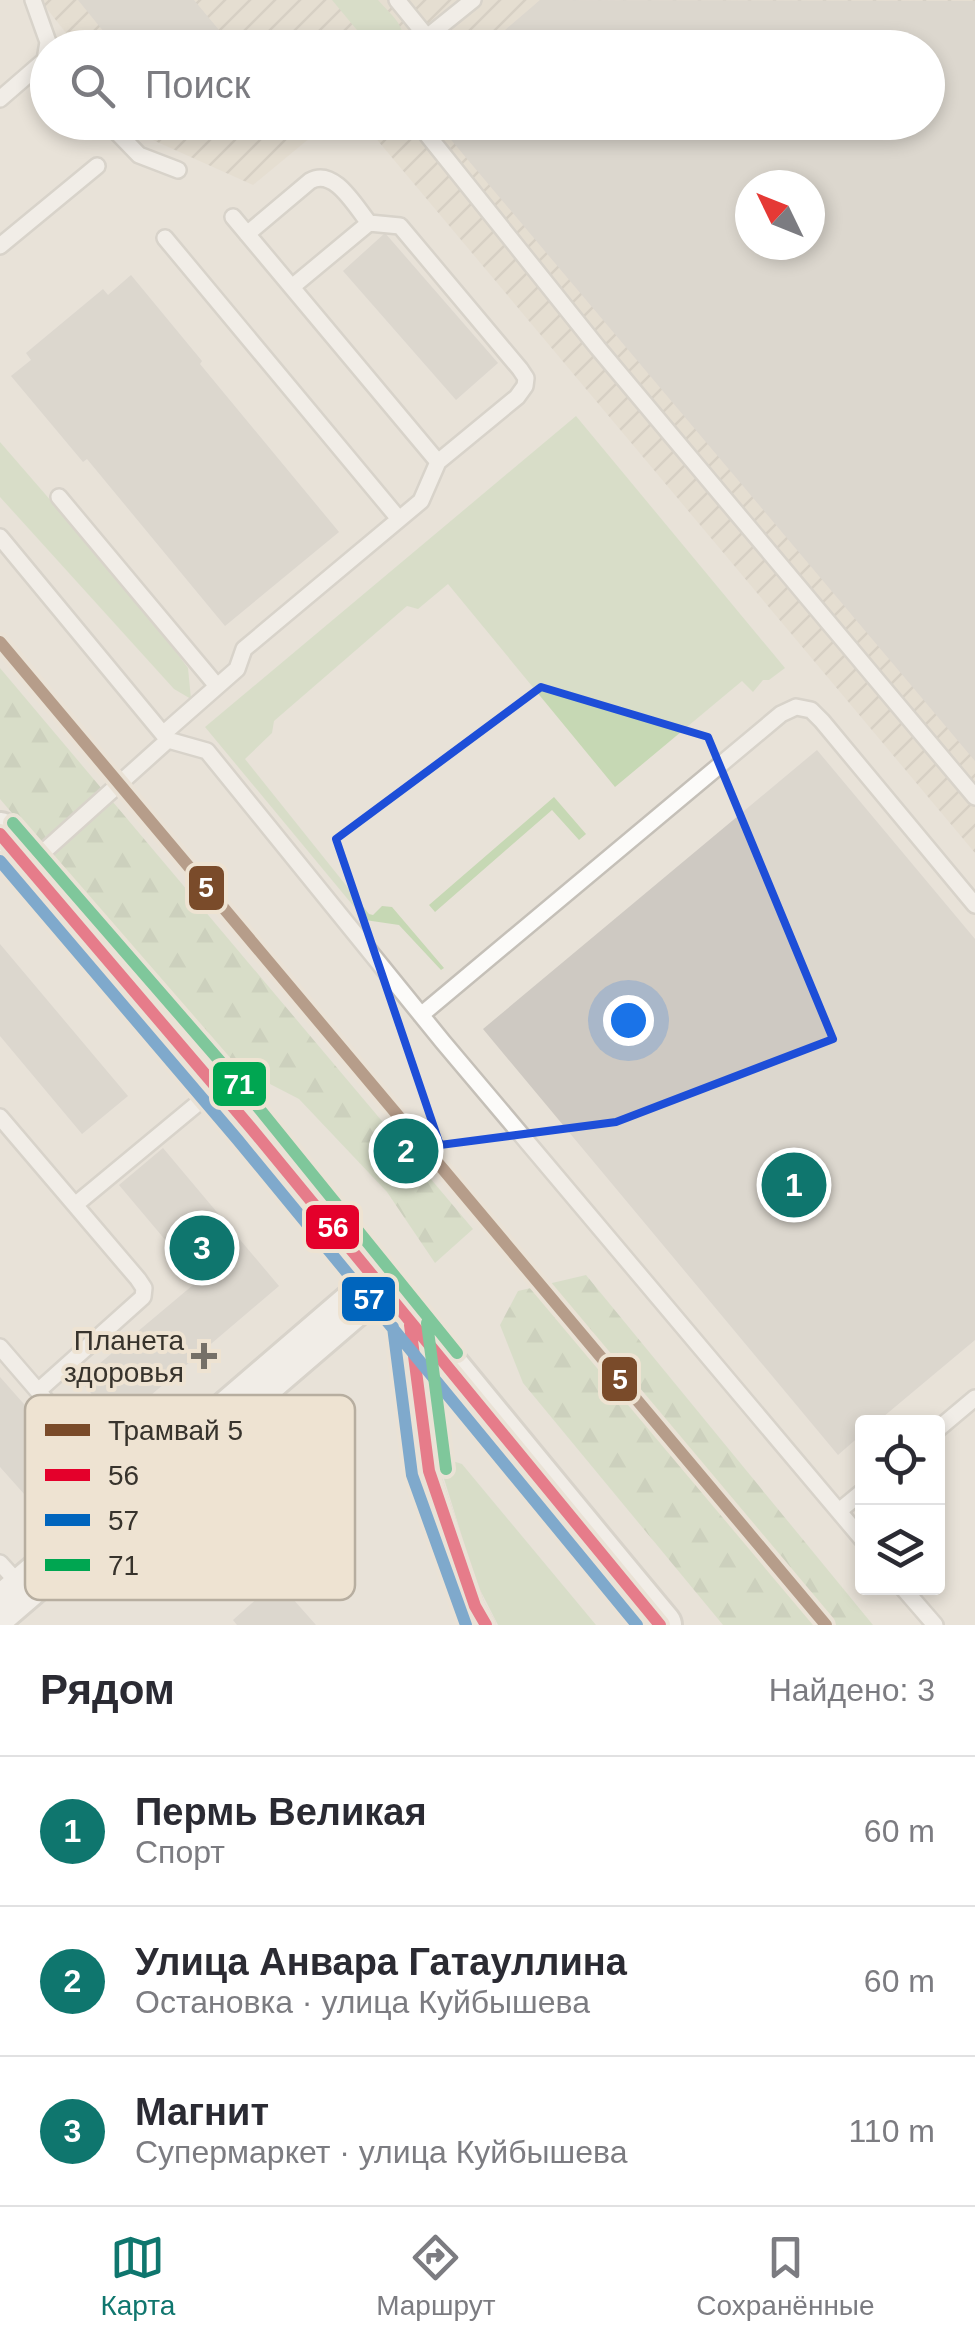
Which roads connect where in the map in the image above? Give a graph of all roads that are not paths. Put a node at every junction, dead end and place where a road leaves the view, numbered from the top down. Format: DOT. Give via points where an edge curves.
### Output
graph roads {
  1 [pos="32,0"];
  2 [pos="398,0"];
  3 [pos="472,0"];
  4 [pos="43,30"];
  5 [pos="415,30"];
  6 [pos="436,30"];
  7 [pos="30,75"];
  8 [pos="0,100"];
  9 [pos="125,140"];
  10 [pos="431,140"];
  11 [pos="97,166"];
  12 [pos="178,170"];
  13 [pos="233,216"];
  14 [pos="369,223"];
  15 [pos="247,234"];
  16 [pos="165,238"];
  17 [pos="0,246"];
  18 [pos="292,288"];
  19 [pos="438,462"];
  20 [pos="59,497"];
  21 [pos="399,519"];
  22 [pos="0,537"];
  23 [pos="217,686"];
  24 [pos="165,737"];
  25 [pos="975,796"];
  26 [pos="0,834"];
  27 [pos="28,866"];
  28 [pos="975,905"];
  29 [pos="421,1015"];
  30 [pos="218,1086"];
  31 [pos="0,1117"];
  32 [pos="74,1205"];
  33 [pos="378,1284"];
  34 [pos="410,1325"];
  35 [pos="0,1347"];
  36 [pos="38,1391"];
  37 [pos="41,1395"];
  38 [pos="249,1395"];
  39 [pos="975,1398"];
  40 [pos="945,1423"];
  41 [pos="855,1498"];
  42 [pos="839,1512"];
  43 [pos="855,1531"];
  44 [pos="909,1595"];
  45 [pos="486,1625"];
  46 [pos="660,1625"];
  47 [pos="935,1625"];
  1 -- 4 [label="lane"];
  2 -- 5 [label="lane"];
  3 -- 6 [label="lane"];
  7 -- 8 [label="lane"];
  9 -- 12 [label="lane" via="139,154"];
  10 -- 25 [label="lane"];
  11 -- 17 [label="lane"];
  13 -- 15 [label="lane"];
  14 -- 15 [label="lane" via="336,184 318,176"];
  14 -- 18 [label="lane"];
  14 -- 19 [label="lane" via="400,226 526,378 517,397"];
  15 -- 18 [label="lane"];
  16 -- 21 [label="lane"];
  18 -- 19 [label="lane"];
  19 -- 21 [label="lane" via="420,502"];
  20 -- 23 [label="lane"];
  21 -- 23 [label="lane" via="244,649 237,669"];
  22 -- 24 [label="lane"];
  23 -- 24 [label="lane"];
  24 -- 27 [label="lane"];
  24 -- 29 [label="lane" via="207,751"];
  26 -- 27 [label="main road"];
  27 -- 30 [label="main road"];
  28 -- 29 [label="lane" via="822,721 796,706"];
  29 -- 42 [label="lane"];
  30 -- 32 [label="lane"];
  30 -- 33 [label="main road"];
  31 -- 32 [label="lane"];
  32 -- 36 [label="lane" via="138,1279 143,1297"];
  33 -- 34 [label="main road"];
  33 -- 38 [label="main road"];
  34 -- 45 [label="lane" via="429,1471"];
  34 -- 46 [label="main road"];
  35 -- 36 [label="lane"];
  36 -- 37 [label="lane"];
  39 -- 40 [label="lane"];
  41 -- 42 [label="lane"];
  42 -- 43 [label="lane"];
  44 -- 47 [label="lane"];
}
